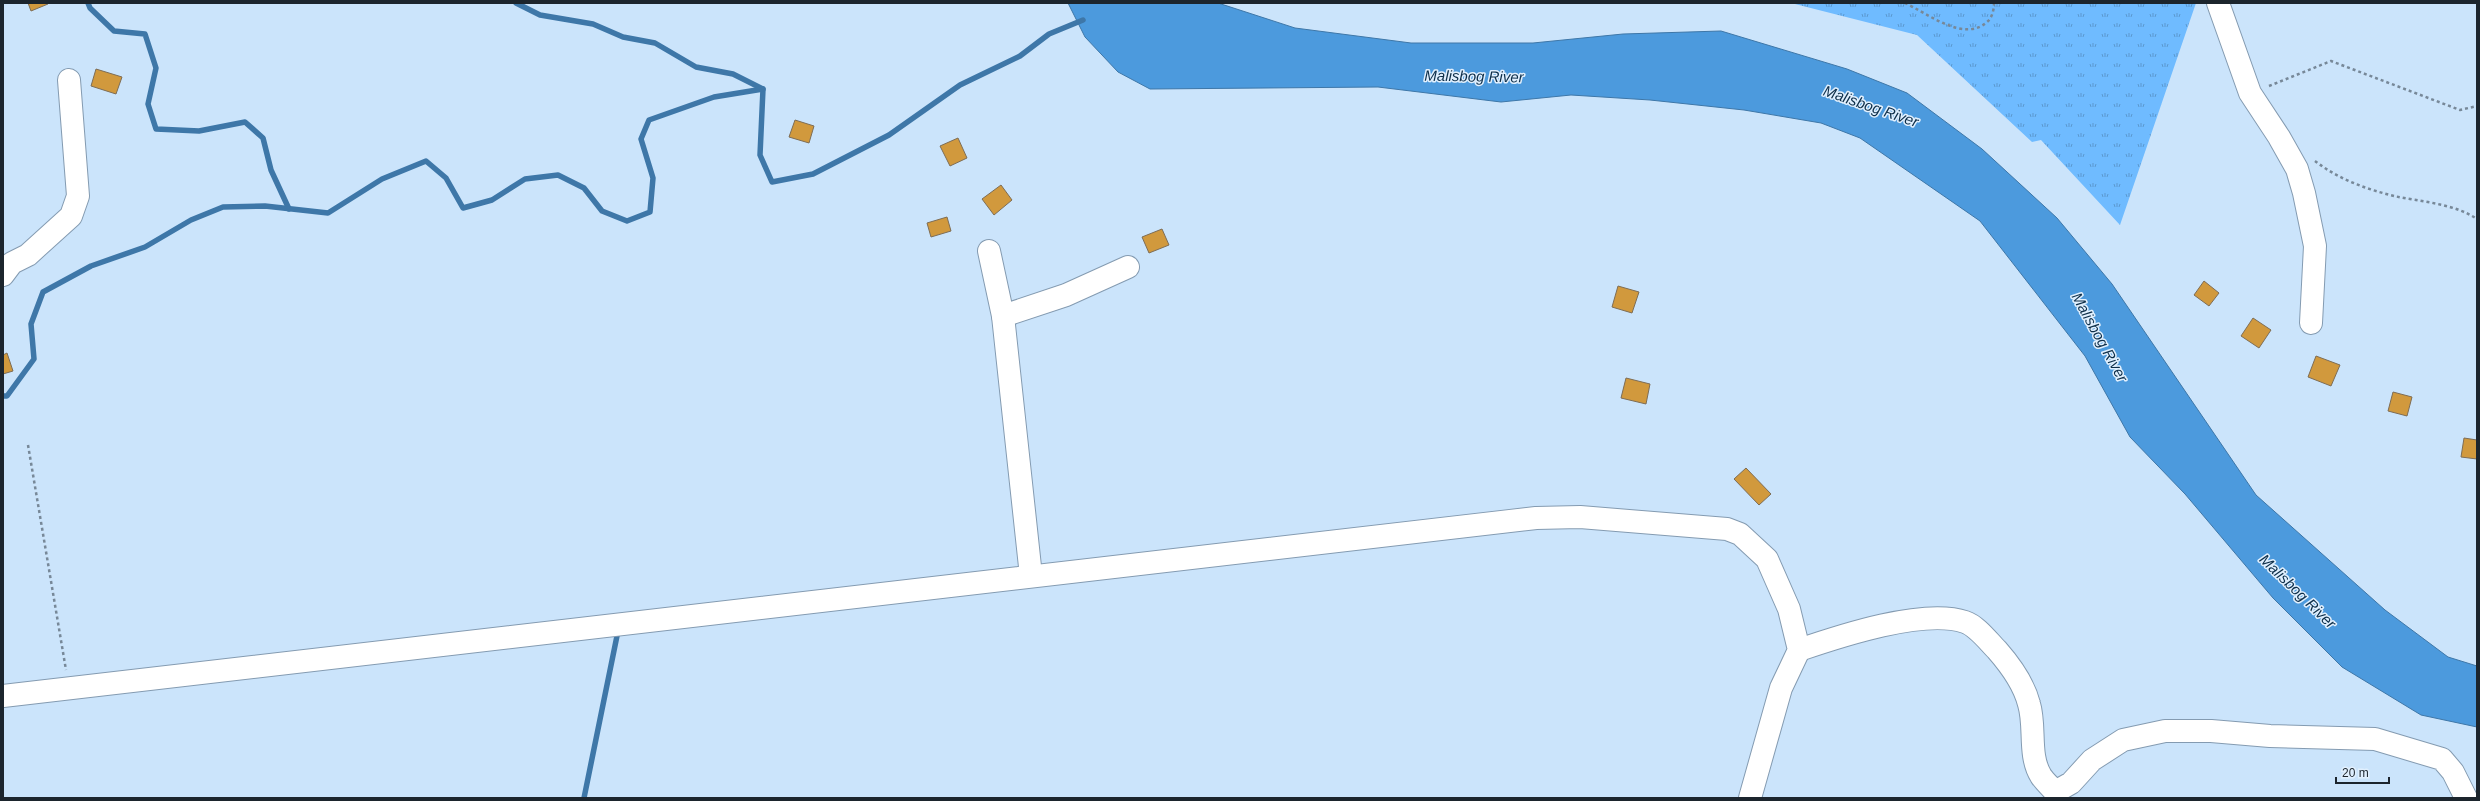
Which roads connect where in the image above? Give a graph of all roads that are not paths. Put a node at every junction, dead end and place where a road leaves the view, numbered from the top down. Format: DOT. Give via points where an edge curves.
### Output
graph roads {
  1 [pos="2218,3"];
  2 [pos="69,80"];
  3 [pos="989,251"];
  4 [pos="1128,267"];
  5 [pos="3,275"];
  6 [pos="1003,316"];
  7 [pos="2311,323"];
  8 [pos="1031,576"];
  9 [pos="1799,650"];
  10 [pos="3,696"];
  11 [pos="1750,798"];
  12 [pos="2466,798"];
  1 -- 7 [label="street" via="2250,93 2297,169 2304,193 2315,246"];
  2 -- 5 [label="street" via="78,196 76,207 71,216 28,255 12,263"];
  3 -- 6 [label="street"];
  4 -- 6 [label="street" via="1066,295"];
  6 -- 8 [label="street"];
  8 -- 9 [label="street" via="1557,516 1714,527 1740,534 1766,559 1780,584"];
  8 -- 10 [label="street"];
  9 -- 11 [label="street" via="1781,688"];
  9 -- 12 [label="street" via="1910,620 1941,618 1966,622 2009,663 2025,691 2030,707 2036,760 2041,776 2055,792 2071,783 2092,760 2123,740 2165,731 2211,731 2270,736 2376,739 2442,759 2453,772"];
}
